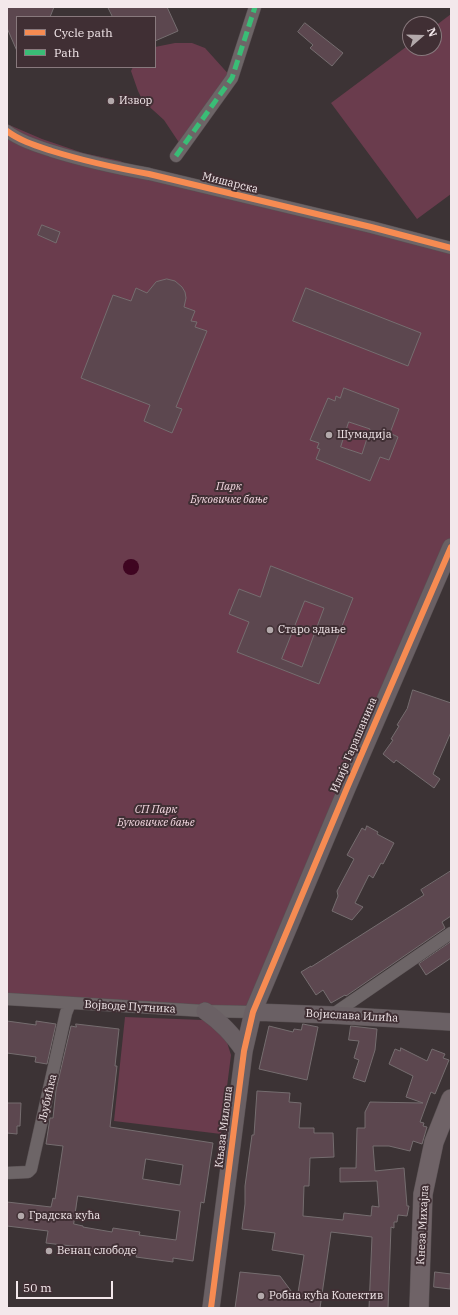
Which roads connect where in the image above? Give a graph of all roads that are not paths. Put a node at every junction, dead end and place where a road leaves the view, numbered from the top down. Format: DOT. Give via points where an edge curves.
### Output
graph roads {
  1 [pos="255,7"];
  2 [pos="7,130"];
  3 [pos="176,156"];
  4 [pos="451,248"];
  5 [pos="449,558"];
  6 [pos="451,932"];
  7 [pos="278,953"];
  8 [pos="7,999"];
  9 [pos="70,1003"];
  10 [pos="205,1011"];
  11 [pos="253,1012"];
  12 [pos="332,1015"];
  13 [pos="451,1022"];
  14 [pos="244,1051"];
  15 [pos="451,1098"];
  16 [pos="7,1173"];
  17 [pos="211,1308"];
  18 [pos="419,1308"];
  1 -- 3 [label="street" via="232,78"];
  2 -- 4 [label="street, Мишарска" via="34,145 76,159 149,174"];
  5 -- 7 [label="street, Илије Гарашанина" via="353,774"];
  6 -- 12 [label="street"];
  7 -- 11 [label="street, Књаза Милоша"];
  8 -- 9 [label="street, Војводе Путника"];
  9 -- 10 [label="street, Војводе Путника"];
  9 -- 16 [label="street, Љубићка" via="31,1169 28,1172"];
  10 -- 11 [label="street, Војводе Путника"];
  10 -- 14 [label="street" via="231,1032"];
  11 -- 12 [label="street, Војислава Илића"];
  11 -- 14 [label="street, Књаза Милоша"];
  12 -- 13 [label="street, Војислава Илића"];
  14 -- 17 [label="street, Књаза Милоша"];
  15 -- 18 [label="main road, Кнеза Михајла" via="434,1142 423,1194"];
}
